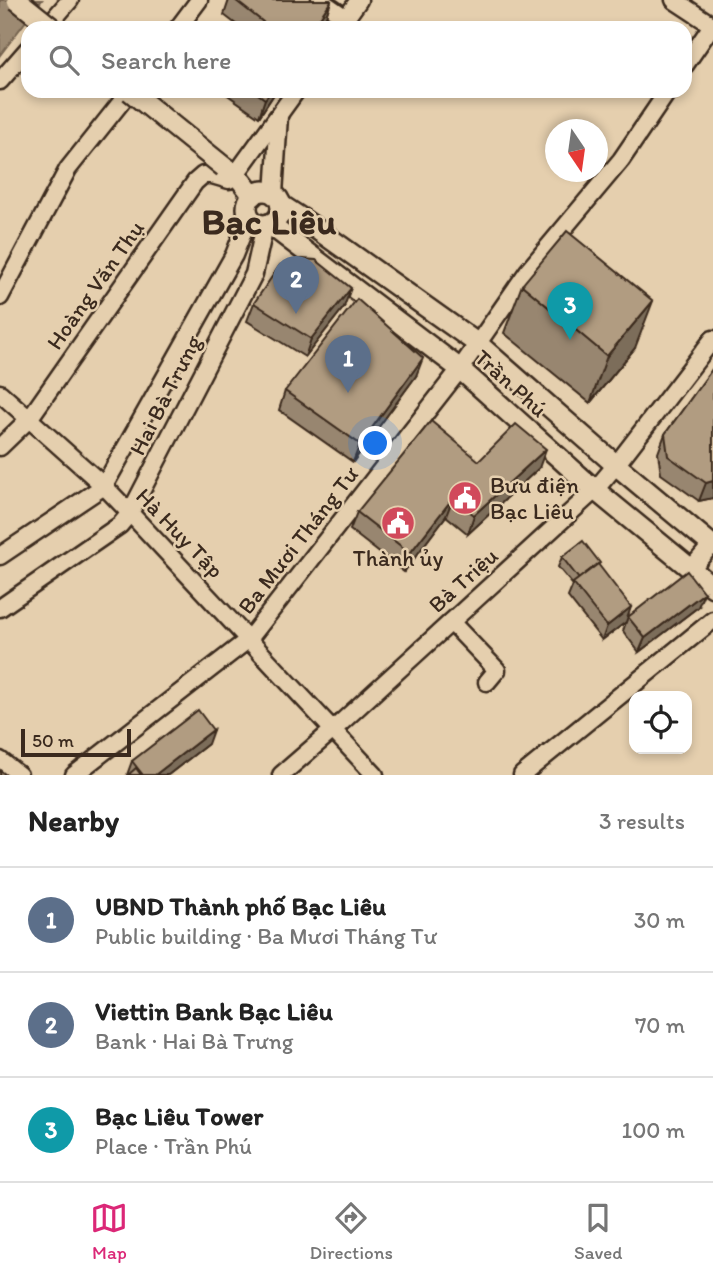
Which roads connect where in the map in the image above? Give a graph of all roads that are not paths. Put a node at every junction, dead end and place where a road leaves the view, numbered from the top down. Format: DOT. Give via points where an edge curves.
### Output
graph roads {
  1 [pos="17,0"];
  2 [pos="70,0"];
  3 [pos="199,0"];
  4 [pos="320,0"];
  5 [pos="359,0"];
  6 [pos="674,0"];
  7 [pos="43,21"];
  8 [pos="52,21"];
  9 [pos="183,21"];
  10 [pos="340,21"];
  11 [pos="343,21"];
  12 [pos="713,24"];
  13 [pos="692,55"];
  14 [pos="21,57"];
  15 [pos="0,81"];
  16 [pos="124,98"];
  17 [pos="139,98"];
  18 [pos="291,98"];
  19 [pos="663,98"];
  20 [pos="279,116"];
  21 [pos="230,170"];
  22 [pos="253,196"];
  23 [pos="277,200"];
  24 [pos="261,222"];
  25 [pos="0,297"];
  26 [pos="713,339"];
  27 [pos="478,344"];
  28 [pos="460,369"];
  29 [pos="0,393"];
  30 [pos="29,419"];
  31 [pos="0,447"];
  32 [pos="617,465"];
  33 [pos="104,486"];
  34 [pos="595,491"];
  35 [pos="130,513"];
  36 [pos="713,545"];
  37 [pos="0,556"];
  38 [pos="691,569"];
  39 [pos="713,587"];
  40 [pos="0,608"];
  41 [pos="713,620"];
  42 [pos="452,622"];
  43 [pos="249,639"];
  44 [pos="487,682"];
  45 [pos="333,730"];
  46 [pos="0,760"];
  47 [pos="19,775"];
  48 [pos="74,775"];
  49 [pos="281,775"];
  50 [pos="375,775"];
  51 [pos="522,775"];
  1 -- 7 [label="main road, bridge"];
  2 -- 8 [label="street"];
  3 -- 9 [label="street"];
  4 -- 10 [label="street"];
  5 -- 11 [label="street"];
  6 -- 12 [label="street"];
  12 -- 13 [label="street"];
  14 -- 15 [label="street"];
  16 -- 25 [label="street" via="68,169"];
  17 -- 21 [label="main road, bridge"];
  18 -- 20 [label="street"];
  19 -- 27 [label="street, Ba Mươi Tháng Tư" via="621,160 528,271"];
  20 -- 21 [label="street"];
  20 -- 23 [label="street"];
  21 -- 22 [label="main road"];
  21 -- 30 [label="street, Hoàng Văn Thụ" via="229,180 203,175 195,182"];
  22 -- 23 [label="main road" via="264,191"];
  22 -- 24 [label="main road" via="247,205"];
  23 -- 24 [label="main road" via="278,218"];
  23 -- 27 [label="main road, Trần Phú"];
  24 -- 28 [label="main road, Trần Phú"];
  24 -- 33 [label="street, Hai Bà Trưng" via="234,255"];
  24 -- 35 [label="street, Hai Bà Trưng" via="254,274"];
  26 -- 32 [label="street, Bà Triệu"];
  27 -- 28 [label="street, Ba Mươi Tháng Tư"];
  27 -- 32 [label="main road, Trần Phú"];
  28 -- 34 [label="main road, Trần Phú"];
  28 -- 43 [label="street, Ba Mươi Tháng Tư"];
  29 -- 30 [label="street, Hà Huy Tập"];
  30 -- 31 [label="street, Hoàng Văn Thụ"];
  30 -- 33 [label="street, Hà Huy Tập"];
  32 -- 34 [label="street, Bà Triệu"];
  32 -- 36 [label="main road, Trần Phú"];
  33 -- 35 [label="street, Hà Huy Tập"];
  33 -- 37 [label="street, Hai Bà Trưng"];
  34 -- 38 [label="main road, Trần Phú"];
  34 -- 42 [label="street, Bà Triệu"];
  35 -- 40 [label="street, Hai Bà Trưng" via="120,525"];
  35 -- 43 [label="street, Hà Huy Tập"];
  36 -- 38 [label="street"];
  38 -- 39 [label="main road, Trần Phú"];
  41 -- 51 [label="street"];
  42 -- 44 [label="street" via="497,670"];
  42 -- 45 [label="street, Bà Triệu"];
  43 -- 45 [label="street, Hà Huy Tập"];
  43 -- 48 [label="street, Ba Mươi Tháng Tư"];
  45 -- 49 [label="street, Bà Triệu"];
  45 -- 50 [label="street, Hà Huy Tập"];
  46 -- 47 [label="street"];
}
